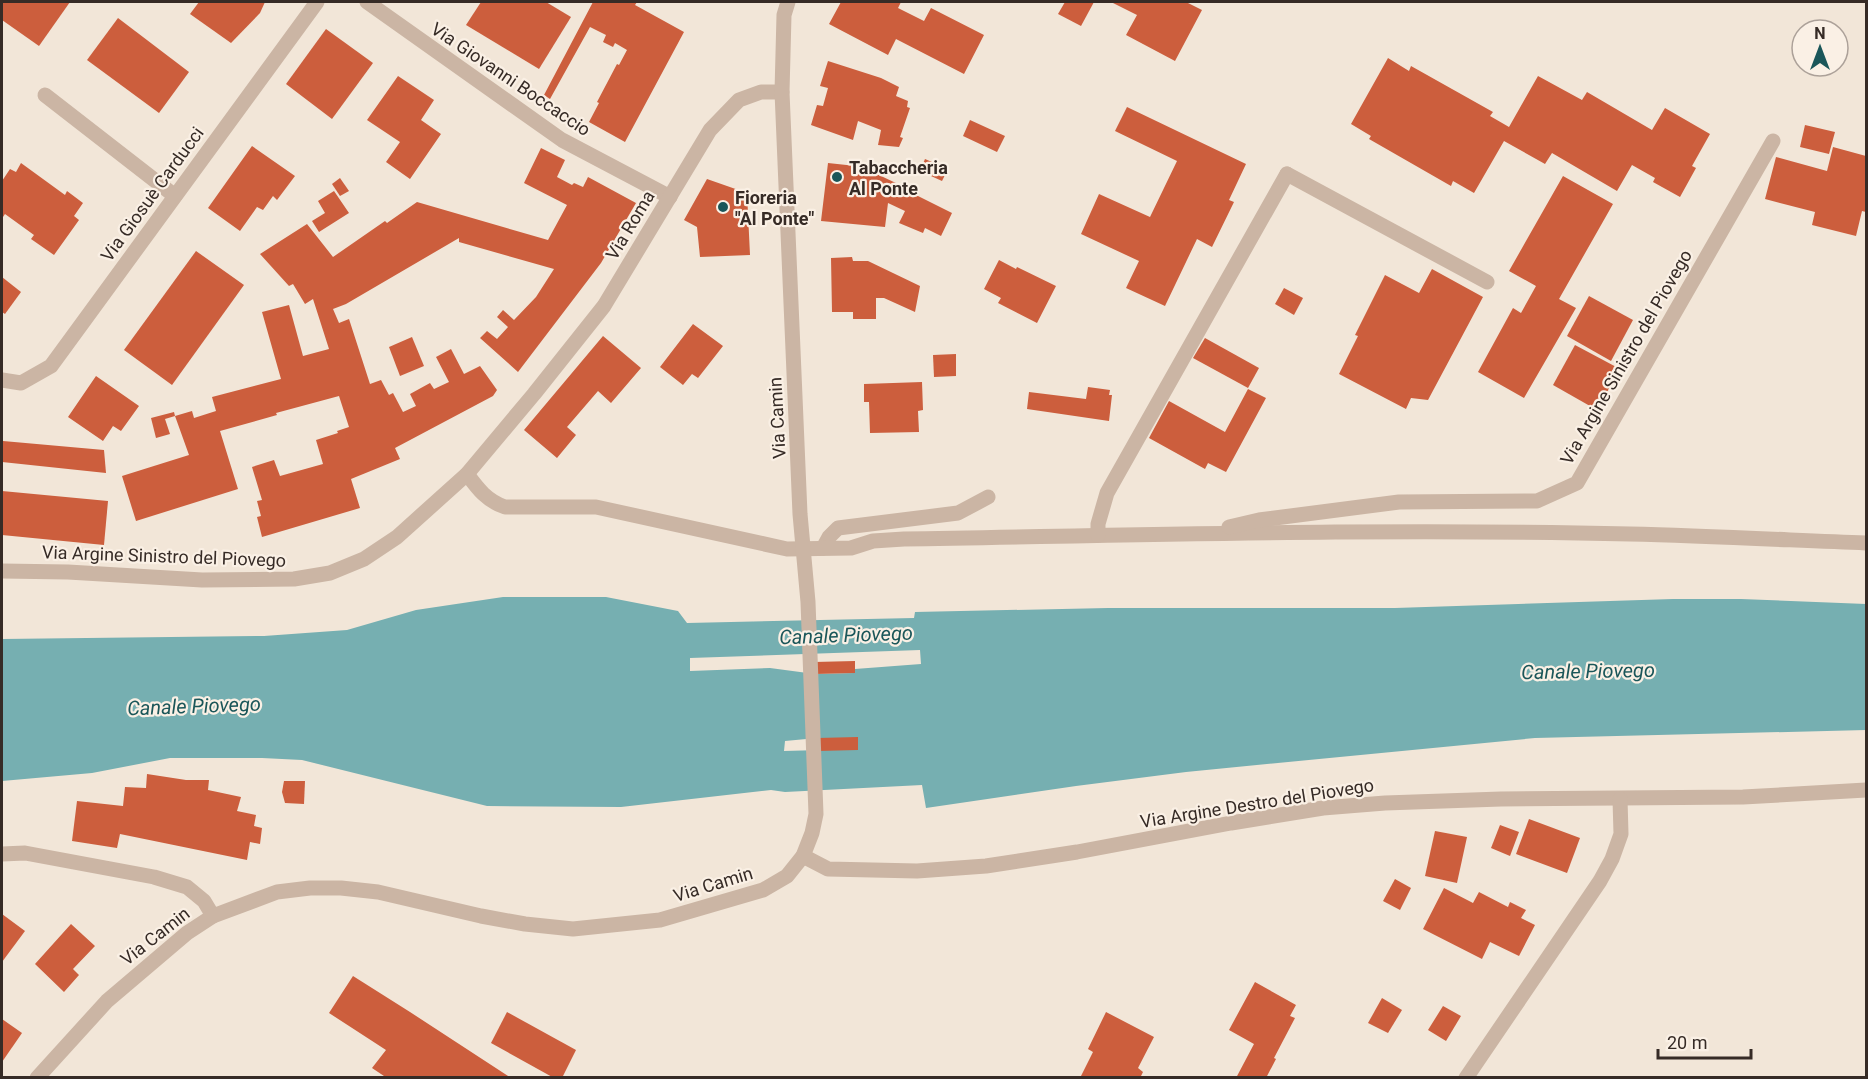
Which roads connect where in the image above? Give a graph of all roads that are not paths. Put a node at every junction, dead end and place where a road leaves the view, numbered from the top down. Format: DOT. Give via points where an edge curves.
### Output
graph roads {
  1 [pos="317,2"];
  2 [pos="368,2"];
  3 [pos="788,2"];
  4 [pos="782,92"];
  5 [pos="45,95"];
  6 [pos="1773,141"];
  7 [pos="174,196"];
  8 [pos="670,197"];
  9 [pos="1487,282"];
  10 [pos="2,380"];
  11 [pos="467,474"];
  12 [pos="988,497"];
  13 [pos="1205,533"];
  14 [pos="1098,536"];
  15 [pos="1866,543"];
  16 [pos="823,548"];
  17 [pos="803,549"];
  18 [pos="2,572"];
  19 [pos="1866,790"];
  20 [pos="1620,799"];
  21 [pos="2,854"];
  22 [pos="803,856"];
  23 [pos="213,916"];
  24 [pos="37,1077"];
  25 [pos="1466,1077"];
  1 -- 7 [label="street, Via Giosuè Carducci"];
  2 -- 8 [label="street, Via Giovanni Boccaccio" via="562,140"];
  3 -- 4 [label="street" via="784,15"];
  4 -- 8 [label="street, Via Roma" via="761,92 739,100 710,130"];
  4 -- 17 [label="street, Via Camin"];
  5 -- 7 [label="street"];
  6 -- 13 [label="street, Via Argine Sinistro del Piovego" via="1577,483 1537,501 1399,502 1259,520"];
  7 -- 10 [label="street, Via Giosuè Carducci" via="51,366 21,383"];
  8 -- 11 [label="street, Via Roma" via="604,306"];
  9 -- 14 [label="street" via="1287,174 1107,493"];
  11 -- 17 [label="street, Via Argine Sinistro del Piovego" via="492,503 505,507 596,507 757,544"];
  11 -- 18 [label="street, Via Argine Sinistro del Piovego" via="397,537 363,559 330,573 294,579 202,580"];
  12 -- 16 [label="street" via="958,513 838,528"];
  13 -- 14 [label="street, Via Argine Sinistro del Piovego"];
  13 -- 15 [label="street, Via Argine Sinistro del Piovego" via="1629,534"];
  14 -- 16 [label="street, Via Argine Sinistro del Piovego" via="894,540 851,548"];
  16 -- 17 [label="street, Via Argine Sinistro del Piovego"];
  17 -- 22 [label="street, Via Camin" via="816,814"];
  19 -- 20 [label="street, Via Argine Destro del Piovego"];
  20 -- 22 [label="street, Via Argine Destro del Piovego" via="1501,799 1323,808 1066,854 929,871 828,869"];
  20 -- 25 [label="street" via="1621,834 1600,881"];
  21 -- 23 [label="street" via="26,853 154,877 187,887 204,901"];
  22 -- 23 [label="street, Via Camin" via="787,876 763,890 660,920 616,926 573,929 525,924 378,892 341,888 277,892"];
  23 -- 24 [label="street, Via Camin" via="165,950 107,1001"];
}
